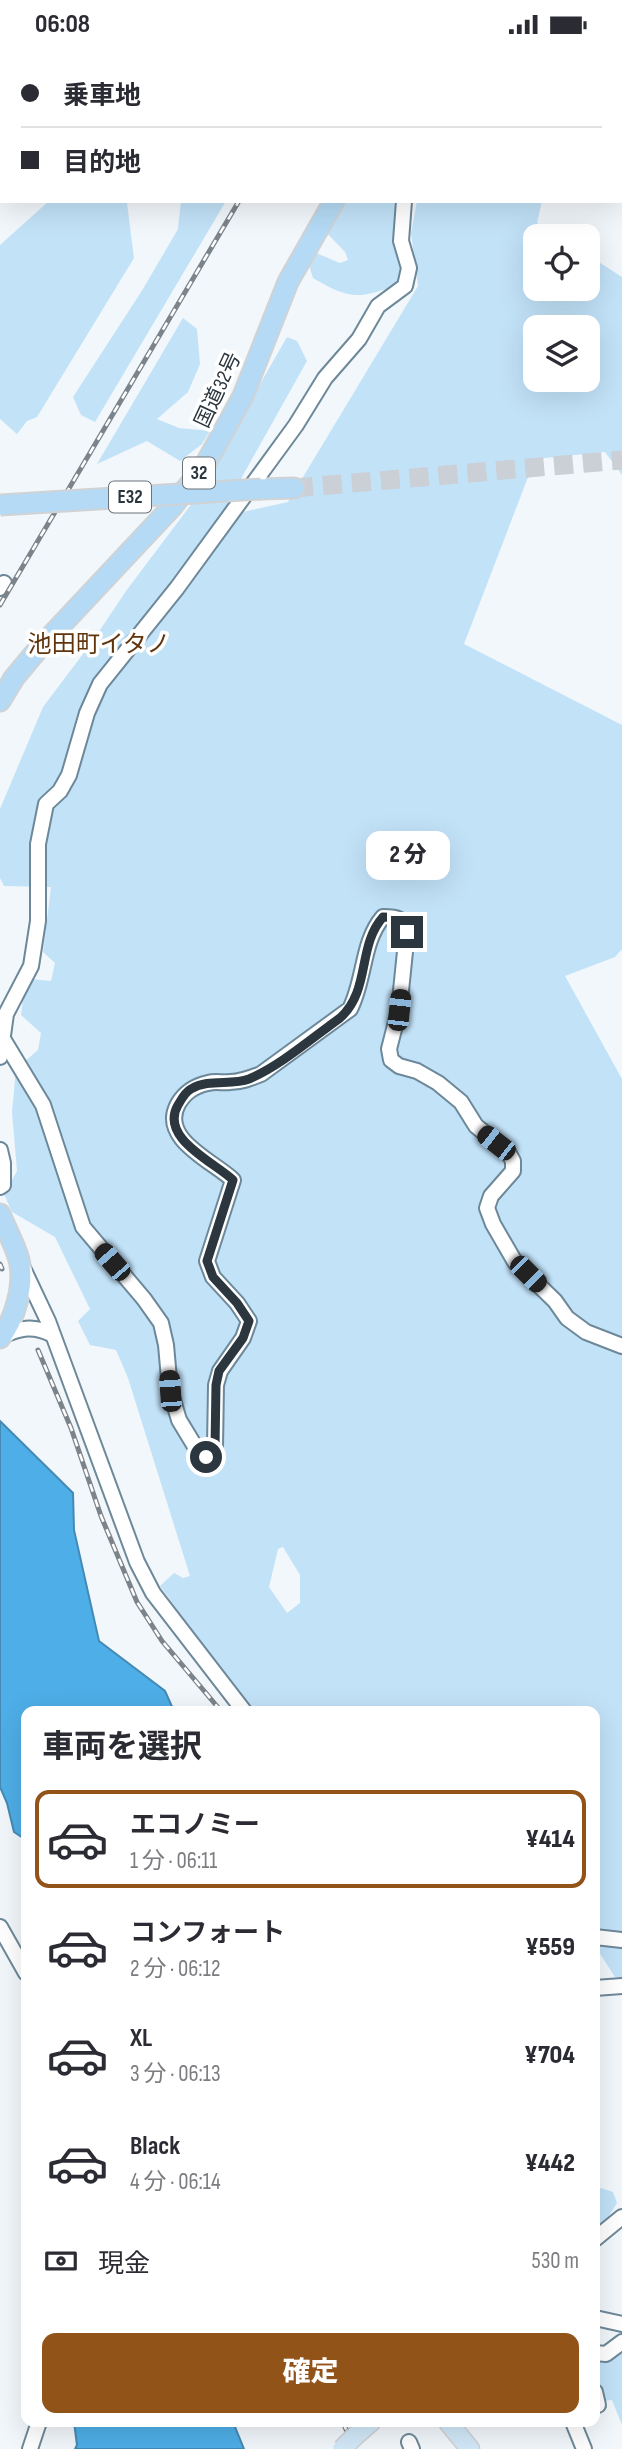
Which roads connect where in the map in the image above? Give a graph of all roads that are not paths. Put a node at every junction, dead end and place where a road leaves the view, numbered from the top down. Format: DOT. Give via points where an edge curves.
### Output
graph roads {
  1 [pos="333,203"];
  2 [pos="404,203"];
  3 [pos="294,488"];
  4 [pos="0,505"];
  5 [pos="0,701"];
  6 [pos="2,1039"];
  7 [pos="0,1057"];
  8 [pos="0,1150"];
  9 [pos="0,1187"];
  10 [pos="0,1214"];
  11 [pos="19,1261"];
  12 [pos="9,1329"];
  13 [pos="51,1334"];
  14 [pos="622,1346"];
  15 [pos="240,1706"];
  16 [pos="0,1927"];
  17 [pos="600,1938"];
  18 [pos="622,1940"];
  19 [pos="21,1964"];
  20 [pos="622,1986"];
  21 [pos="600,1987"];
  22 [pos="622,2217"];
  23 [pos="600,2235"];
  24 [pos="600,2319"];
  25 [pos="622,2324"];
  26 [pos="622,2341"];
  27 [pos="600,2353"];
  28 [pos="37,2427"];
  29 [pos="365,2427"];
  30 [pos="452,2427"];
  31 [pos="575,2427"];
  32 [pos="30,2449"];
  33 [pos="342,2449"];
  34 [pos="470,2449"];
  35 [pos="584,2449"];
  1 -- 5 [label="highway, 国道32号 / 32" via="288,282 243,396 205,465 171,508 34,654"];
  2 -- 6 [label="street" via="401,240 409,268 405,286 377,306 359,339 326,378 177,588 100,684 69,775 46,804 38,844 38,921 31,966 6,1014"];
  3 -- 4 [label="highway, E32, bridge"];
  6 -- 7 [label="street"];
  6 -- 14 [label="street" via="43,1105 83,1227 161,1323 170,1391 179,1420 206,1457 215,1447 219,1371 243,1338 249,1321 213,1277 207,1261 233,1180 182,1142 174,1112 190,1089 261,1074 351,1009 378,923 383,917 397,917 407,932 391,1060 438,1083 508,1152 513,1171 491,1196 487,1208 514,1262 567,1318 586,1332"];
  8 -- 9 [label="street" via="4,1177"];
  10 -- 11 [label="highway"];
  11 -- 12 [label="highway" via="20,1282"];
  11 -- 13 [label="street"];
  12 -- 13 [label="street" via="34,1328"];
  13 -- 15 [label="street" via="137,1562 153,1593"];
  16 -- 19 [label="street"];
  17 -- 18 [label="street"];
  20 -- 21 [label="street"];
  22 -- 23 [label="street"];
  24 -- 25 [label="street"];
  26 -- 27 [label="street"];
  28 -- 32 [label="street"];
  29 -- 33 [label="main road, bridge"];
  30 -- 34 [label="main road"];
  31 -- 35 [label="street"];
}
